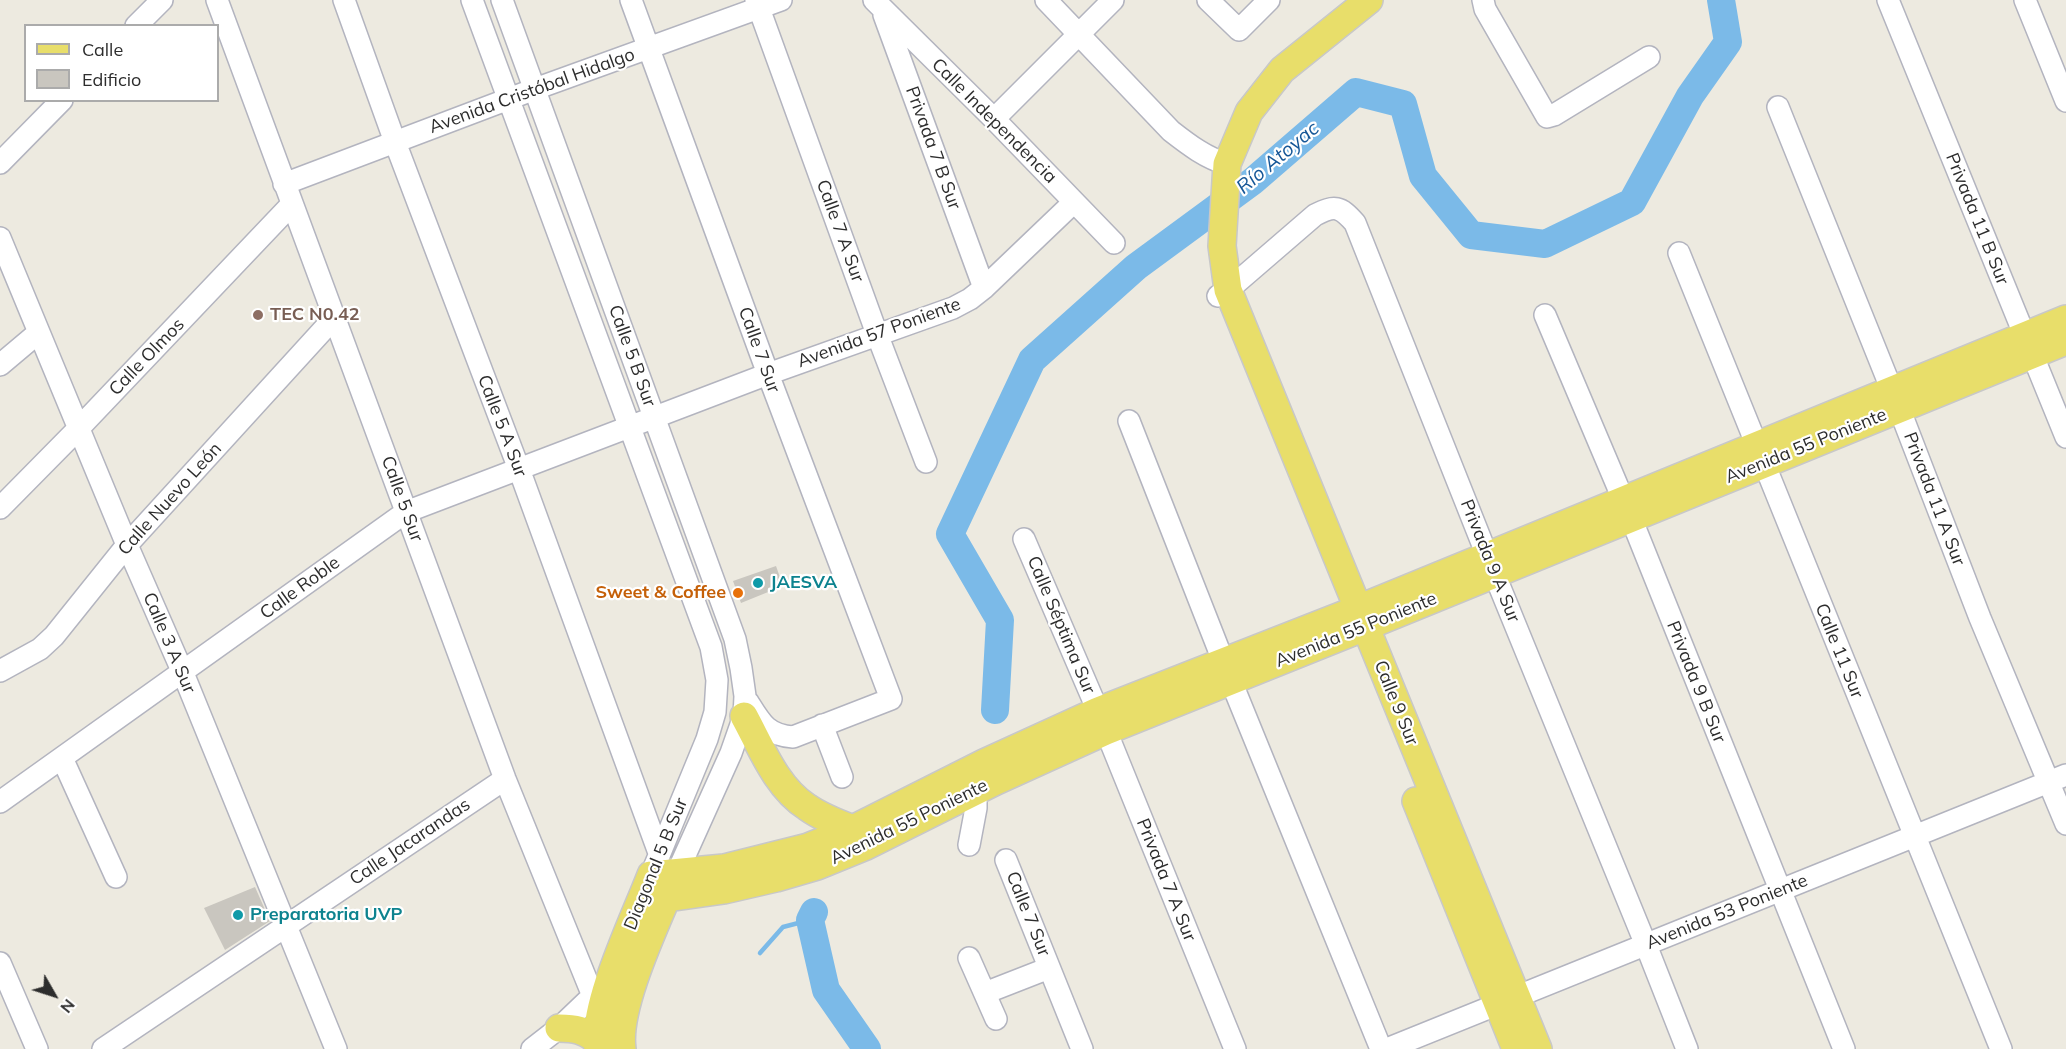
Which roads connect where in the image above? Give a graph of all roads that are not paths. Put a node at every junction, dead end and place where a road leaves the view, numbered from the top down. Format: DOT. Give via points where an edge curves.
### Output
graph roads {
  1 [pos="162,0"];
  2 [pos="217,0"];
  3 [pos="344,0"];
  4 [pos="472,0"];
  5 [pos="502,0"];
  6 [pos="631,0"];
  7 [pos="781,0"];
  8 [pos="1046,0"];
  9 [pos="1113,0"];
  10 [pos="1208,0"];
  11 [pos="1269,0"];
  12 [pos="1347,0"];
  13 [pos="1369,0"];
  14 [pos="1483,0"];
  15 [pos="1888,0"];
  16 [pos="2025,0"];
  17 [pos="878,4"];
  18 [pos="758,5"];
  19 [pos="138,24"];
  20 [pos="1079,34"];
  21 [pos="648,48"];
  22 [pos="1649,57"];
  23 [pos="535,89"];
  24 [pos="508,99"];
  25 [pos="2066,101"];
  26 [pos="60,102"];
  27 [pos="1778,107"];
  28 [pos="994,119"];
  29 [pos="394,142"];
  30 [pos="0,163"];
  31 [pos="1219,175"];
  32 [pos="284,184"];
  33 [pos="1074,202"];
  34 [pos="292,204"];
  35 [pos="0,238"];
  36 [pos="1114,243"];
  37 [pos="1679,253"];
  38 [pos="984,288"];
  39 [pos="1222,294"];
  40 [pos="1545,315"];
  41 [pos="334,318"];
  42 [pos="2066,319"];
  43 [pos="38,333"];
  44 [pos="877,334"];
  45 [pos="2066,341"];
  46 [pos="2029,345"];
  47 [pos="0,365"];
  48 [pos="768,374"];
  49 [pos="1895,399"];
  50 [pos="655,418"];
  51 [pos="1129,421"];
  52 [pos="629,428"];
  53 [pos="78,429"];
  54 [pos="2066,437"];
  55 [pos="1760,454"];
  56 [pos="926,462"];
  57 [pos="519,469"];
  58 [pos="0,508"];
  59 [pos="1627,509"];
  60 [pos="406,512"];
  61 [pos="1024,539"];
  62 [pos="127,545"];
  63 [pos="1491,564"];
  64 [pos="1354,621"];
  65 [pos="0,671"];
  66 [pos="1227,671"];
  67 [pos="183,673"];
  68 [pos="744,706"];
  69 [pos="715,712"];
  70 [pos="1102,721"];
  71 [pos="822,725"];
  72 [pos="62,758"];
  73 [pos="842,777"];
  74 [pos="2057,778"];
  75 [pos="505,779"];
  76 [pos="976,791"];
  77 [pos="0,802"];
  78 [pos="2066,824"];
  79 [pos="853,829"];
  80 [pos="1914,836"];
  81 [pos="969,845"];
  82 [pos="1006,860"];
  83 [pos="116,877"];
  84 [pos="659,880"];
  85 [pos="1779,891"];
  86 [pos="284,926"];
  87 [pos="1646,945"];
  88 [pos="969,958"];
  89 [pos="0,963"];
  90 [pos="1049,968"];
  91 [pos="985,993"];
  92 [pos="1507,1000"];
  93 [pos="604,1015"];
  94 [pos="996,1019"];
  95 [pos="559,1028"];
  96 [pos="37,1049"];
  97 [pos="103,1049"];
  98 [pos="336,1049"];
  99 [pos="532,1049"];
  100 [pos="622,1049"];
  101 [pos="1082,1049"];
  102 [pos="1235,1049"];
  103 [pos="1381,1049"];
  104 [pos="1387,1049"];
  105 [pos="1516,1049"];
  106 [pos="1538,1049"];
  107 [pos="1687,1049"];
  108 [pos="1844,1049"];
  109 [pos="2001,1049"];
  1 -- 19 [label="street"];
  2 -- 32 [label="street, Calle 5 Sur"];
  3 -- 29 [label="street, Calle 5 A Sur"];
  4 -- 24 [label="street, Calle 5 B Sur"];
  5 -- 23 [label="street, Calle 5 B Sur"];
  6 -- 21 [label="street, Calle 7 Sur"];
  7 -- 18 [label="street, Avenida Cristóbal Hidalgo"];
  8 -- 20 [label="street"];
  9 -- 20 [label="street"];
  10 -- 11 [label="street" via="1239,30"];
  12 -- 31 [label="main road" via="1272,61 1238,106"];
  13 -- 31 [label="main road" via="1282,70 1250,112"];
  14 -- 22 [label="street" via="1547,117"];
  15 -- 46 [label="street, Privada 11 B Sur"];
  16 -- 25 [label="street"];
  17 -- 28 [label="street, Calle Independencia"];
  17 -- 38 [label="street, Privada 7 B Sur"];
  18 -- 21 [label="street, Avenida Cristóbal Hidalgo"];
  18 -- 44 [label="street, Calle 7 A Sur"];
  20 -- 28 [label="street"];
  20 -- 31 [label="street" via="1171,131"];
  21 -- 23 [label="street, Avenida Cristóbal Hidalgo"];
  21 -- 48 [label="street, Calle 7 Sur"];
  23 -- 24 [label="street, Avenida Cristóbal Hidalgo"];
  23 -- 50 [label="street, Calle 5 B Sur"];
  24 -- 29 [label="street, Avenida Cristóbal Hidalgo"];
  24 -- 52 [label="street, Calle 5 B Sur"];
  26 -- 30 [label="street"];
  27 -- 49 [label="street, Privada 11 A Sur"];
  28 -- 33 [label="street, Calle Independencia"];
  29 -- 32 [label="street, Avenida Cristóbal Hidalgo"];
  29 -- 57 [label="street, Calle 5 A Sur"];
  31 -- 39 [label="main road, Calle 9 Sur" via="1216,247"];
  32 -- 34 [label="street, Calle 5 Sur"];
  33 -- 36 [label="street, Calle Independencia"];
  33 -- 38 [label="street, Avenida 57 Poniente"];
  34 -- 41 [label="street, Calle 5 Sur"];
  34 -- 53 [label="street, Calle Olmos"];
  35 -- 43 [label="street, Calle 3 A Sur"];
  37 -- 55 [label="street, Calle 11 Sur"];
  38 -- 44 [label="street, Avenida 57 Poniente" via="953,308"];
  39 -- 63 [label="street, Privada 9 A Sur" via="1315,215 1329,208 1345,211 1355,223"];
  39 -- 64 [label="main road, Calle 9 Sur"];
  40 -- 59 [label="street, Privada 9 B Sur"];
  41 -- 60 [label="street, Calle 5 Sur"];
  41 -- 62 [label="street, Calle Nuevo León"];
  42 -- 46 [label="main road, Avenida 55 Poniente"];
  43 -- 47 [label="street"];
  43 -- 53 [label="street, Calle 3 A Sur"];
  44 -- 48 [label="street, Avenida 57 Poniente"];
  44 -- 56 [label="street, Calle 7 A Sur"];
  45 -- 46 [label="main road, Avenida 55 Poniente"];
  46 -- 49 [label="main road, Avenida 55 Poniente"];
  46 -- 54 [label="street, Privada 11 B Sur"];
  48 -- 50 [label="street, Avenida 57 Poniente"];
  48 -- 71 [label="street, Calle 7 Sur" via="891,699"];
  49 -- 55 [label="main road, Avenida 55 Poniente"];
  49 -- 74 [label="street, Privada 11 A Sur" via="1980,618"];
  50 -- 52 [label="street, Avenida 57 Poniente"];
  50 -- 68 [label="street, Calle 5 B Sur" via="735,639"];
  51 -- 66 [label="street"];
  52 -- 57 [label="street, Calle Roble"];
  52 -- 69 [label="street, Calle 5 B Sur" via="711,648 717,680"];
  53 -- 58 [label="street, Calle Olmos"];
  53 -- 62 [label="street, Calle 3 A Sur"];
  55 -- 59 [label="main road, Avenida 55 Poniente"];
  55 -- 80 [label="street, Calle 11 Sur"];
  57 -- 60 [label="street, Calle Roble"];
  57 -- 84 [label="street, Calle 5 A Sur"];
  59 -- 63 [label="main road, Avenida 55 Poniente"];
  59 -- 85 [label="street, Privada 9 B Sur"];
  60 -- 67 [label="street, Calle Roble"];
  60 -- 75 [label="street, Calle 5 Sur"];
  61 -- 70 [label="street, Calle Séptima Sur"];
  62 -- 65 [label="street, Calle Nuevo León" via="54,636 40,649"];
  62 -- 67 [label="street, Calle 3 A Sur"];
  63 -- 64 [label="main road, Avenida 55 Poniente"];
  63 -- 87 [label="street, Privada 9 A Sur"];
  64 -- 66 [label="main road, Avenida 55 Poniente"];
  64 -- 92 [label="main road, Calle 9 Sur"];
  66 -- 70 [label="main road, Avenida 55 Poniente"];
  66 -- 103 [label="street"];
  67 -- 72 [label="street, Calle Roble"];
  67 -- 86 [label="street, Calle 3 A Sur"];
  68 -- 71 [label="street" via="780,736 793,737"];
  68 -- 79 [label="main road" via="776,774 791,794 822,817"];
  68 -- 84 [label="street, Diagonal 5 B Sur" via="730,753"];
  69 -- 84 [label="street, Diagonal 5 B Sur"];
  70 -- 76 [label="main road, Avenida 55 Poniente"];
  70 -- 79 [label="main road, Avenida 55 Poniente" via="984,764"];
  70 -- 102 [label="street, Privada 7 A Sur"];
  71 -- 73 [label="street"];
  72 -- 77 [label="street, Calle Roble"];
  72 -- 83 [label="street"];
  74 -- 78 [label="street, Privada 11 A Sur"];
  74 -- 80 [label="street, Avenida 53 Poniente"];
  75 -- 86 [label="street, Calle Jacarandas"];
  75 -- 93 [label="street, Calle 5 Sur"];
  76 -- 81 [label="street"];
  76 -- 84 [label="main road, Avenida 55 Poniente" via="866,846 776,878 724,890"];
  79 -- 84 [label="main road, Avenida 55 Poniente" via="771,857"];
  80 -- 85 [label="street, Avenida 53 Poniente"];
  80 -- 109 [label="street, Calle 11 Sur"];
  82 -- 90 [label="street, Calle 7 Sur"];
  84 -- 93 [label="main road, Diagonal 5 B Sur"];
  84 -- 93 [label="main road, Diagonal 5 B Sur" via="646,948"];
  85 -- 87 [label="street, Avenida 53 Poniente"];
  85 -- 108 [label="street, Privada 9 B Sur"];
  86 -- 97 [label="street, Calle Jacarandas"];
  86 -- 98 [label="street, Calle 3 A Sur"];
  87 -- 92 [label="street, Avenida 53 Poniente"];
  87 -- 107 [label="street, Privada 9 A Sur"];
  88 -- 91 [label="street"];
  89 -- 96 [label="street"];
  90 -- 91 [label="street, Calle 7 Sur"];
  90 -- 101 [label="street, Calle 7 Sur"];
  91 -- 94 [label="street"];
  92 -- 104 [label="street, Avenida 53 Poniente"];
  92 -- 105 [label="main road, Calle 9 Sur"];
  92 -- 106 [label="main road, Calle 9 Sur"];
  93 -- 95 [label="street"];
  93 -- 95 [label="main road" via="576,1028"];
  93 -- 100 [label="main road, Calle 5 Sur"];
  95 -- 99 [label="street"];
}
